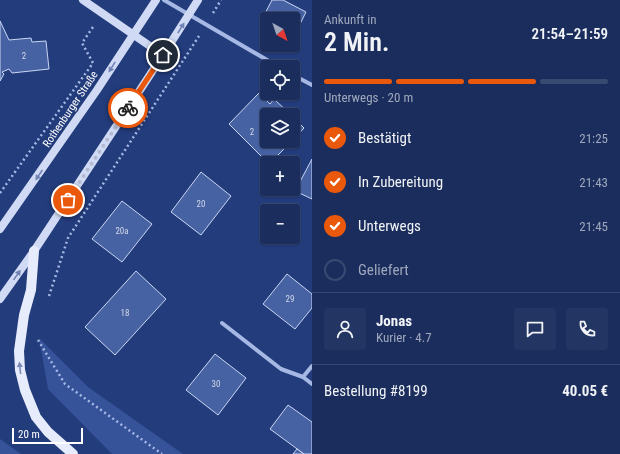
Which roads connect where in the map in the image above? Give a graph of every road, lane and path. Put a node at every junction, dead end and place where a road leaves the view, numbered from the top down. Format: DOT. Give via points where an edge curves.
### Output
graph roads {
  1 [pos="83,0"];
  2 [pos="156,0"];
  3 [pos="164,0"];
  4 [pos="198,0"];
  5 [pos="102,13"];
  6 [pos="189,14"];
  7 [pos="206,25"];
  8 [pos="132,34"];
  9 [pos="163,55"];
  10 [pos="267,60"];
  11 [pos="300,79"];
  12 [pos="312,85"];
  13 [pos="0,193"];
  14 [pos="0,230"];
  15 [pos="34,251"];
  16 [pos="0,299"];
  17 [pos="48,299"];
  18 [pos="222,324"];
  19 [pos="36,337"];
  20 [pos="312,366"];
  21 [pos="303,377"];
  22 [pos="312,384"];
  23 [pos="73,454"];
  24 [pos="162,454"];
  1 -- 5 [label="main road"];
  2 -- 8 [label="main road, Rothenburger Straße"];
  3 -- 6 [label="street"];
  4 -- 6 [label="main road"];
  5 -- 8 [label="main road"];
  5 -- 13 [label="path" via="82,43 93,63"];
  6 -- 7 [label="street"];
  9 -- 6 [label="main road, one-way"];
  7 -- 10 [label="street"];
  7 -- 17 [label="path" via="68,238"];
  8 -- 9 [label="main road"];
  8 -- 14 [label="main road, Rothenburger Straße, one-way" via="97,90"];
  9 -- 15 [label="main road"];
  11 -- 12 [label="street"];
  16 -- 15 [label="main road, one-way"];
  23 -- 15 [label="main road, one-way" via="36,418 20,370 19,351 31,290"];
  18 -- 21 [label="street" via="281,369"];
  19 -- 24 [label="path" via="65,384"];
  20 -- 21 [label="street"];
  21 -- 22 [label="street"];
}
